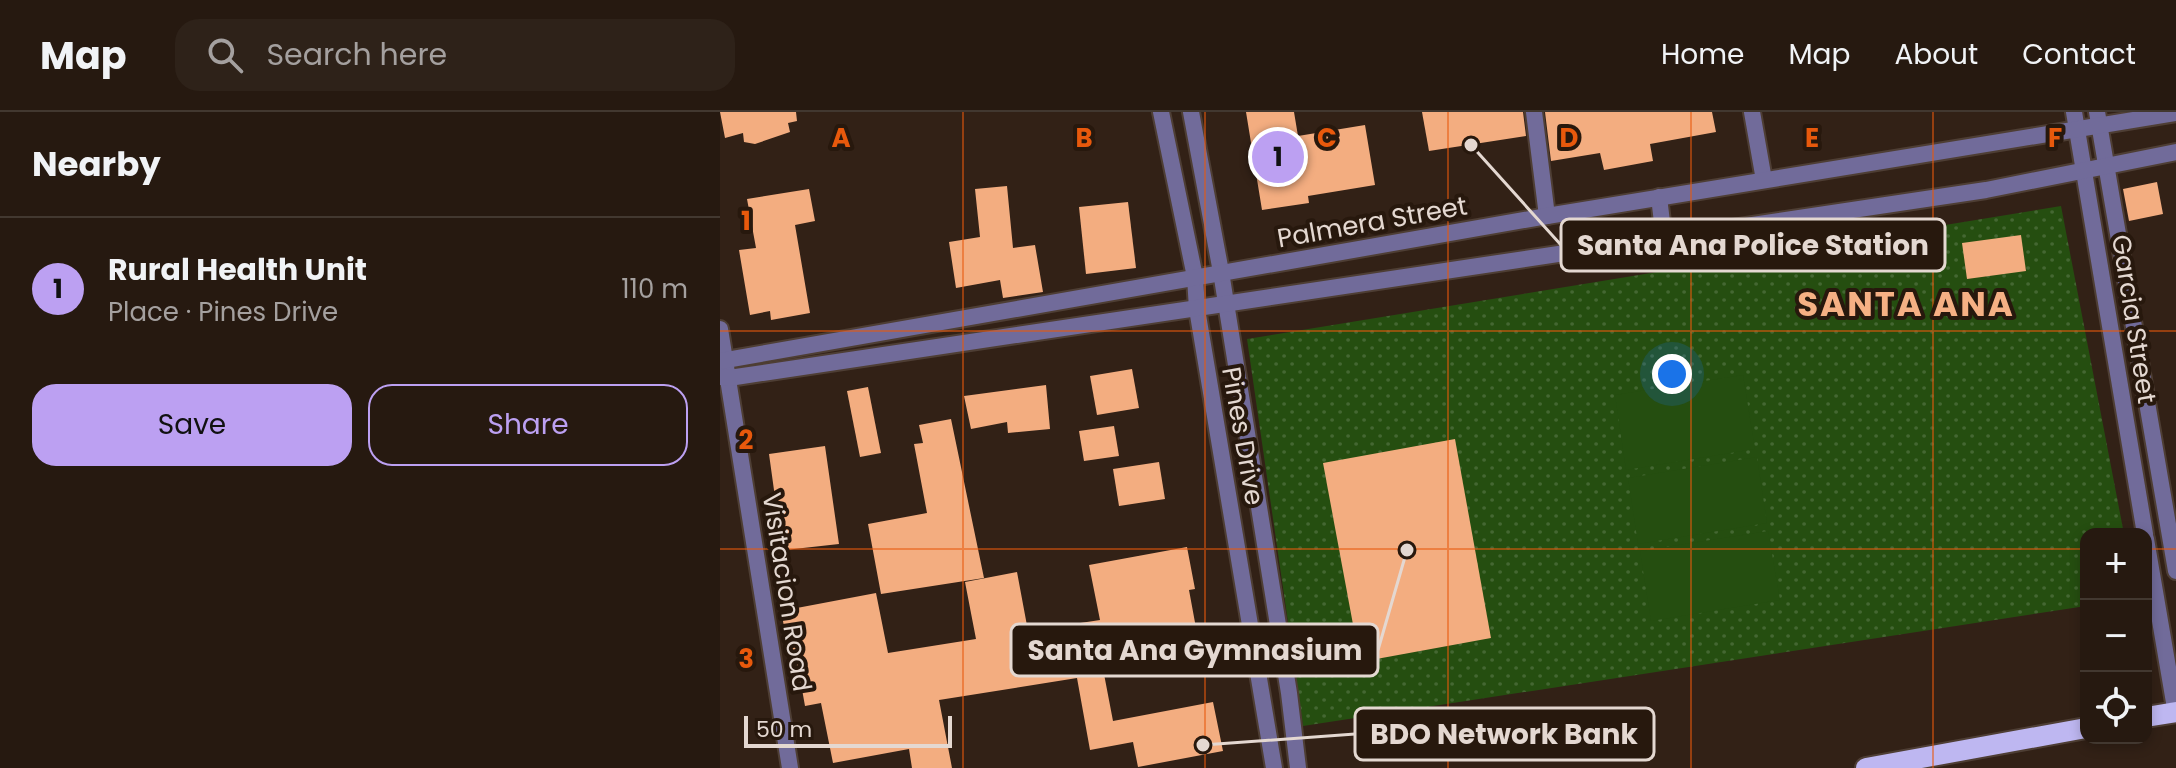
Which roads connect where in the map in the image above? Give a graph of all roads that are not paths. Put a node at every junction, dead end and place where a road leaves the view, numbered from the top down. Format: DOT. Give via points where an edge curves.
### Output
graph roads {
  1 [pos="1161,112"];
  2 [pos="1191,112"];
  3 [pos="1534,112"];
  4 [pos="1752,112"];
  5 [pos="2176,113"];
  6 [pos="2098,119"];
  7 [pos="2075,120"];
  8 [pos="2176,152"];
  9 [pos="2106,167"];
  10 [pos="2085,171"];
  11 [pos="1764,180"];
  12 [pos="1659,197"];
  13 [pos="1547,216"];
  14 [pos="1664,239"];
  15 [pos="1221,272"];
  16 [pos="1195,277"];
  17 [pos="1224,304"];
  18 [pos="1197,309"];
  19 [pos="720,329"];
  20 [pos="723,359"];
  21 [pos="724,378"];
  22 [pos="2144,528"];
  23 [pos="2176,571"];
  24 [pos="2152,572"];
  25 [pos="2176,712"];
  26 [pos="2152,716"];
  27 [pos="2080,729"];
  28 [pos="790,768"];
  29 [pos="1274,768"];
  30 [pos="1298,768"];
  31 [pos="1866,768"];
  1 -- 16 [label="street, Pines Drive"];
  2 -- 15 [label="street, Pines Drive"];
  3 -- 13 [label="street"];
  4 -- 11 [label="street"];
  5 -- 6 [label="street, Palmera Street"];
  6 -- 7 [label="street, Palmera Street"];
  6 -- 9 [label="street, Garcia Street"];
  7 -- 10 [label="street, Garcia Street"];
  7 -- 11 [label="street, Palmera Street"];
  8 -- 9 [label="street"];
  9 -- 10 [label="street"];
  9 -- 23 [label="street, Garcia Street"];
  10 -- 14 [label="street"];
  10 -- 22 [label="street, Garcia Street"];
  11 -- 12 [label="street, Palmera Street"];
  12 -- 13 [label="street, Palmera Street"];
  12 -- 14 [label="street"];
  13 -- 15 [label="street, Palmera Street"];
  14 -- 17 [label="street"];
  15 -- 16 [label="street, Palmera Street"];
  15 -- 17 [label="street, Pines Drive"];
  16 -- 18 [label="street, Pines Drive"];
  16 -- 20 [label="street, Palmera Street"];
  17 -- 18 [label="street"];
  17 -- 30 [label="street, Pines Drive"];
  18 -- 21 [label="street"];
  18 -- 29 [label="street, Pines Drive"];
  19 -- 20 [label="street, Visitacion Road"];
  20 -- 21 [label="street, Visitacion Road"];
  21 -- 28 [label="street, Visitacion Road"];
  24 -- 25 [label="street, Garcia Street"];
  25 -- 26 [label="main road"];
  27 -- 31 [label="main road"];
}
